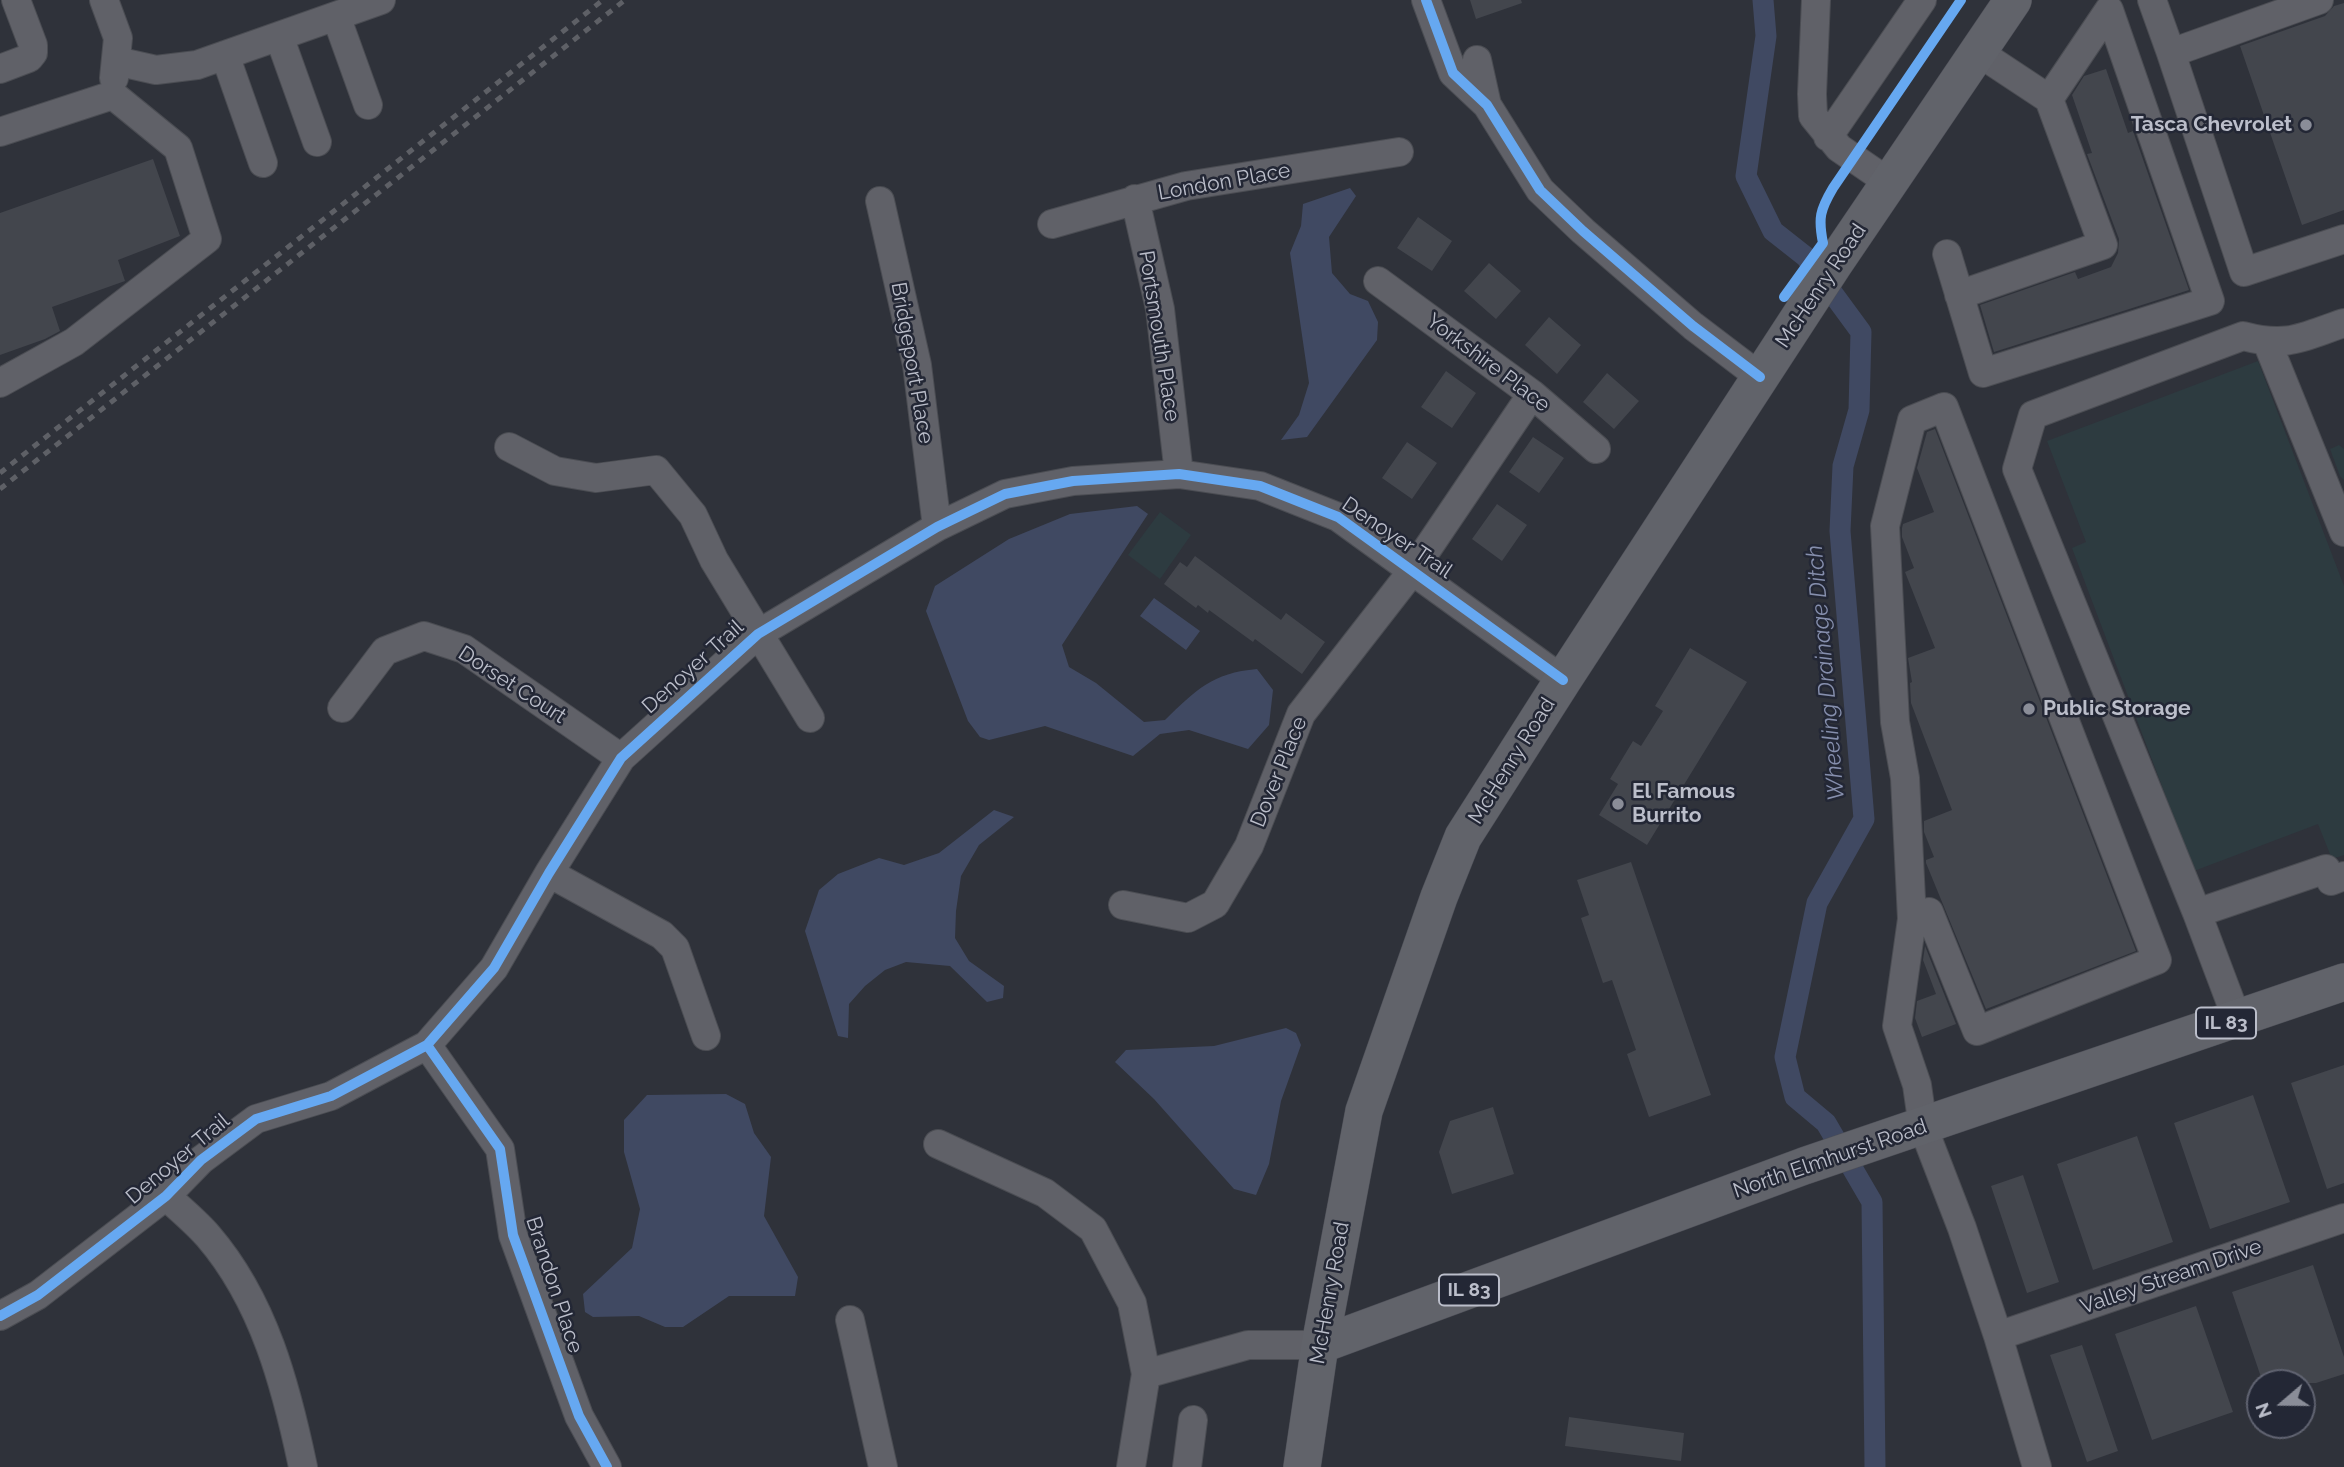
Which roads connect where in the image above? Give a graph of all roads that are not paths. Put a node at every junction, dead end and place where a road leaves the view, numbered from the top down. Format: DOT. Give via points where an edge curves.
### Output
graph roads {
  1 [pos="16,0"];
  2 [pos="104,0"];
  3 [pos="381,0"];
  4 [pos="1426,0"];
  5 [pos="1816,0"];
  6 [pos="1922,0"];
  7 [pos="2013,0"];
  8 [pos="2152,0"];
  9 [pos="2319,0"];
  10 [pos="336,16"];
  11 [pos="279,36"];
  12 [pos="1978,52"];
  13 [pos="2171,53"];
  14 [pos="225,55"];
  15 [pos="1477,60"];
  16 [pos="116,61"];
  17 [pos="0,69"];
  18 [pos="113,95"];
  19 [pos="2049,99"];
  20 [pos="368,104"];
  21 [pos="1487,105"];
  22 [pos="1,127"];
  23 [pos="1828,136"];
  24 [pos="317,142"];
  25 [pos="1399,152"];
  26 [pos="263,163"];
  27 [pos="1891,183"];
  28 [pos="1135,199"];
  29 [pos="880,201"];
  30 [pos="1052,225"];
  31 [pos="2344,239"];
  32 [pos="1947,254"];
  33 [pos="1378,281"];
  34 [pos="1959,295"];
  35 [pos="2344,323"];
  36 [pos="2267,342"];
  37 [pos="1760,377"];
  38 [pos="0,383"];
  39 [pos="1532,394"];
  40 [pos="509,447"];
  41 [pos="1596,449"];
  42 [pos="1179,474"];
  43 [pos="937,527"];
  44 [pos="2344,532"];
  45 [pos="1413,570"];
  46 [pos="758,634"];
  47 [pos="1563,680"];
  48 [pos="342,708"];
  49 [pos="810,718"];
  50 [pos="621,758"];
  51 [pos="548,873"];
  52 [pos="2344,876"];
  53 [pos="1124,905"];
  54 [pos="2197,913"];
  55 [pos="1912,919"];
  56 [pos="2344,982"];
  57 [pos="2237,1019"];
  58 [pos="706,1035"];
  59 [pos="427,1045"];
  60 [pos="1907,1132"];
  61 [pos="938,1144"];
  62 [pos="166,1196"];
  63 [pos="2344,1218"];
  64 [pos="0,1316"];
  65 [pos="850,1320"];
  66 [pos="1998,1336"];
  67 [pos="1320,1345"];
  68 [pos="1146,1374"];
  69 [pos="1193,1420"];
  70 [pos="303,1467"];
  71 [pos="607,1467"];
  72 [pos="883,1467"];
  73 [pos="1131,1467"];
  74 [pos="1187,1467"];
  75 [pos="1301,1467"];
  76 [pos="2037,1467"];
  1 -- 17 [label="street" via="33,53"];
  2 -- 16 [label="street" via="118,38"];
  3 -- 10 [label="street"];
  4 -- 21 [label="street" via="1453,73"];
  5 -- 23 [label="street" via="1812,94 1814,116"];
  6 -- 23 [label="street"];
  7 -- 12 [label="main road, McHenry Road"];
  8 -- 13 [label="street"];
  9 -- 13 [label="street"];
  10 -- 11 [label="street"];
  10 -- 20 [label="street"];
  11 -- 14 [label="street"];
  11 -- 24 [label="street"];
  12 -- 19 [label="street"];
  12 -- 27 [label="main road, McHenry Road"];
  13 -- 31 [label="street" via="2244,272"];
  14 -- 16 [label="street" via="163,70"];
  14 -- 26 [label="street"];
  15 -- 21 [label="street"];
  16 -- 18 [label="street"];
  18 -- 22 [label="street"];
  18 -- 38 [label="street" via="178,148 207,239 74,342"];
  19 -- 34 [label="street" via="2102,245"];
  19 -- 34 [label="street" via="2109,10 2210,301 1983,373"];
  21 -- 37 [label="street" via="1541,190 1693,326"];
  23 -- 27 [label="street"];
  25 -- 28 [label="street, London Place" via="1186,186"];
  27 -- 37 [label="main road, McHenry Road"];
  28 -- 30 [label="street, London Place"];
  28 -- 42 [label="street, Portsmouth Place" via="1160,309"];
  29 -- 43 [label="street, Bridgeport Place" via="917,365"];
  32 -- 34 [label="street"];
  33 -- 39 [label="street, Yorkshire Place"];
  35 -- 36 [label="street" via="2289,342"];
  36 -- 44 [label="street"];
  36 -- 54 [label="street" via="2243,336 2033,415 2017,469"];
  37 -- 47 [label="main road, McHenry Road"];
  39 -- 41 [label="street, Yorkshire Place"];
  39 -- 45 [label="street, Dover Place"];
  40 -- 46 [label="street" via="555,471 596,478 656,470 693,515"];
  42 -- 43 [label="street, Denoyer Trail" via="1073,481 1005,494"];
  42 -- 45 [label="street, Denoyer Trail" via="1260,486 1338,517"];
  43 -- 46 [label="street, Denoyer Trail"];
  45 -- 47 [label="street, Denoyer Trail"];
  45 -- 53 [label="street, Dover Place" via="1301,714 1249,846 1215,904 1188,918"];
  46 -- 49 [label="street"];
  46 -- 50 [label="street, Denoyer Trail"];
  47 -- 67 [label="main road, McHenry Road" via="1463,837 1439,897 1364,1111"];
  48 -- 50 [label="street, Dorset Court" via="385,651 424,636 464,649"];
  50 -- 51 [label="street, Denoyer Trail"];
  51 -- 58 [label="street" via="662,935 675,948"];
  51 -- 59 [label="street, Denoyer Trail" via="494,968"];
  52 -- 54 [label="street" via="2331,881 2326,869"];
  54 -- 57 [label="street"];
  55 -- 55 [label="street" via="1885,526 1912,420 1944,407 2157,960 1977,1031 1929,912"];
  55 -- 60 [label="street" via="1897,1026 1917,1085"];
  56 -- 57 [label="main road, North Elmhurst Road / IL 83"];
  57 -- 60 [label="main road, North Elmhurst Road / IL 83"];
  59 -- 62 [label="street, Denoyer Trail" via="331,1096 256,1119 201,1160"];
  59 -- 71 [label="street, Brandon Place" via="500,1149 513,1236 579,1416"];
  60 -- 66 [label="street" via="1962,1228"];
  60 -- 67 [label="main road, North Elmhurst Road / IL 83"];
  61 -- 68 [label="street" via="1045,1193 1093,1229 1132,1303"];
  62 -- 64 [label="street, Denoyer Trail" via="38,1295"];
  62 -- 70 [label="street" via="208,1237 238,1280 272,1345"];
  63 -- 66 [label="street, Valley Stream Drive"];
  65 -- 72 [label="street"];
  66 -- 76 [label="street"];
  67 -- 68 [label="street" via="1248,1345"];
  67 -- 75 [label="main road, McHenry Road"];
  68 -- 73 [label="street"];
  69 -- 74 [label="street"];
}
